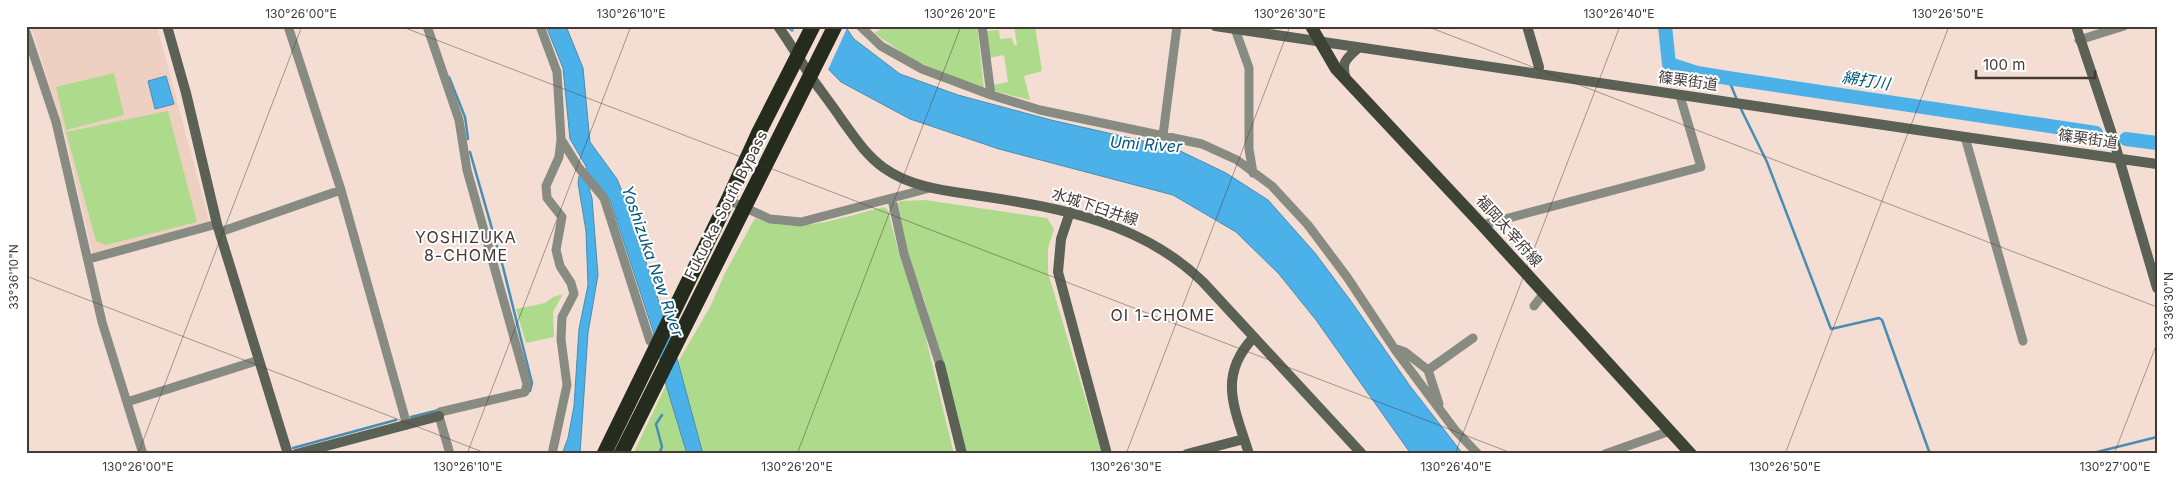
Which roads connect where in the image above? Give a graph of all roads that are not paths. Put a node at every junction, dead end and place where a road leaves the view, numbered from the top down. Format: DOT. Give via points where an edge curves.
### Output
graph roads {
  1 [pos="167,26"];
  2 [pos="288,26"];
  3 [pos="427,26"];
  4 [pos="540,26"];
  5 [pos="778,26"];
  6 [pos="812,26"];
  7 [pos="835,26"];
  8 [pos="860,26"];
  9 [pos="982,26"];
  10 [pos="1177,26"];
  11 [pos="1215,26"];
  12 [pos="1311,26"];
  13 [pos="1527,26"];
  14 [pos="2076,26"];
  15 [pos="2124,26"];
  16 [pos="1235,29"];
  17 [pos="26,32"];
  18 [pos="2079,40"];
  19 [pos="1320,42"];
  20 [pos="1358,48"];
  21 [pos="800,52"];
  22 [pos="31,63"];
  23 [pos="1538,74"];
  24 [pos="810,76"];
  25 [pos="1346,80"];
  26 [pos="991,95"];
  27 [pos="1680,96"];
  28 [pos="1162,135"];
  29 [pos="1965,138"];
  30 [pos="561,139"];
  31 [pos="2118,159"];
  32 [pos="2157,164"];
  33 [pos="1254,173"];
  34 [pos="930,188"];
  35 [pos="341,190"];
  36 [pos="892,199"];
  37 [pos="728,200"];
  38 [pos="744,208"];
  39 [pos="1070,212"];
  40 [pos="1482,225"];
  41 [pos="218,228"];
  42 [pos="89,259"];
  43 [pos="2157,288"];
  44 [pos="1544,293"];
  45 [pos="1534,306"];
  46 [pos="1253,338"];
  47 [pos="1473,338"];
  48 [pos="2022,341"];
  49 [pos="652,348"];
  50 [pos="1394,348"];
  51 [pos="259,360"];
  52 [pos="940,365"];
  53 [pos="1428,370"];
  54 [pos="127,402"];
  55 [pos="1441,411"];
  56 [pos="439,416"];
  57 [pos="407,425"];
  58 [pos="1670,431"];
  59 [pos="1244,439"];
  60 [pos="143,454"];
  61 [pos="288,454"];
  62 [pos="296,454"];
  63 [pos="450,454"];
  64 [pos="552,454"];
  65 [pos="604,454"];
  66 [pos="621,454"];
  67 [pos="962,454"];
  68 [pos="1107,454"];
  69 [pos="1186,454"];
  70 [pos="1249,454"];
  71 [pos="1362,454"];
  72 [pos="1478,454"];
  73 [pos="1605,454"];
  74 [pos="1691,454"];
  1 -- 41 [label="main road"];
  2 -- 35 [label="street"];
  3 -- 56 [label="street" via="459,120 467,170 527,384 525,392 440,412"];
  4 -- 30 [label="street" via="557,72"];
  5 -- 21 [label="main road, 水城下臼井線"];
  6 -- 21 [label="highway, Fukuoka-South Bypass"];
  7 -- 24 [label="highway, Fukuoka-South Bypass"];
  8 -- 26 [label="street" via="881,46 922,69"];
  9 -- 26 [label="street"];
  10 -- 28 [label="street"];
  11 -- 16 [label="main road, 篠栗街道"];
  12 -- 19 [label="main road, 福岡太宰府線"];
  13 -- 23 [label="main road" via="1539,67"];
  14 -- 18 [label="main road"];
  15 -- 18 [label="street"];
  16 -- 19 [label="main road, 篠栗街道"];
  16 -- 33 [label="street" via="1249,68 1250,148"];
  17 -- 22 [label="street"];
  18 -- 31 [label="main road"];
  19 -- 20 [label="main road, 篠栗街道"];
  19 -- 25 [label="main road, 福岡太宰府線"];
  20 -- 23 [label="main road, 篠栗街道"];
  20 -- 25 [label="main road" via="1344,64"];
  21 -- 24 [label="main road, 水城下臼井線"];
  21 -- 37 [label="highway, Fukuoka-South Bypass"];
  22 -- 42 [label="street" via="56,122"];
  23 -- 27 [label="main road, 篠栗街道"];
  24 -- 34 [label="main road, 水城下臼井線" via="867,155 896,176"];
  24 -- 38 [label="highway, Fukuoka-South Bypass"];
  25 -- 40 [label="main road, 福岡太宰府線"];
  26 -- 28 [label="street" via="1040,110"];
  27 -- 29 [label="main road, 篠栗街道"];
  27 -- 40 [label="street" via="1701,167"];
  28 -- 33 [label="street" via="1202,144 1237,160"];
  29 -- 31 [label="main road, 篠栗街道"];
  29 -- 48 [label="street"];
  30 -- 49 [label="street" via="604,198"];
  30 -- 64 [label="street" via="559,156 546,186 547,198 562,216 556,250 574,294 562,317 561,339 568,385"];
  31 -- 32 [label="main road, 篠栗街道"];
  31 -- 43 [label="main road"];
  33 -- 50 [label="street" via="1272,186 1308,225"];
  34 -- 36 [label="street"];
  34 -- 39 [label="main road, 水城下臼井線"];
  35 -- 41 [label="street"];
  35 -- 57 [label="street"];
  36 -- 38 [label="street" via="801,222 770,219"];
  36 -- 52 [label="street" via="904,254"];
  37 -- 38 [label="street"];
  37 -- 49 [label="highway, Fukuoka-South Bypass"];
  38 -- 66 [label="highway, Fukuoka-South Bypass"];
  39 -- 46 [label="main road, 水城下臼井線" via="1137,236 1162,249 1192,271"];
  39 -- 68 [label="main road" via="1061,239 1058,272"];
  40 -- 44 [label="main road, 福岡太宰府線"];
  41 -- 42 [label="street"];
  41 -- 51 [label="main road"];
  42 -- 54 [label="street" via="102,322"];
  44 -- 45 [label="street"];
  44 -- 58 [label="main road, 福岡太宰府線"];
  46 -- 59 [label="main road" via="1238,357 1231,386"];
  46 -- 71 [label="main road, 水城下臼井線"];
  47 -- 53 [label="street"];
  49 -- 65 [label="highway, Fukuoka-South Bypass"];
  50 -- 53 [label="street" via="1405,352"];
  50 -- 55 [label="street"];
  51 -- 54 [label="street"];
  51 -- 61 [label="main road"];
  52 -- 67 [label="main road"];
  53 -- 55 [label="street"];
  54 -- 60 [label="street"];
  55 -- 72 [label="street"];
  56 -- 57 [label="main road"];
  56 -- 63 [label="street"];
  57 -- 62 [label="main road"];
  58 -- 73 [label="street"];
  58 -- 74 [label="main road, 福岡太宰府線"];
  59 -- 69 [label="main road"];
  59 -- 70 [label="main road"];
}
